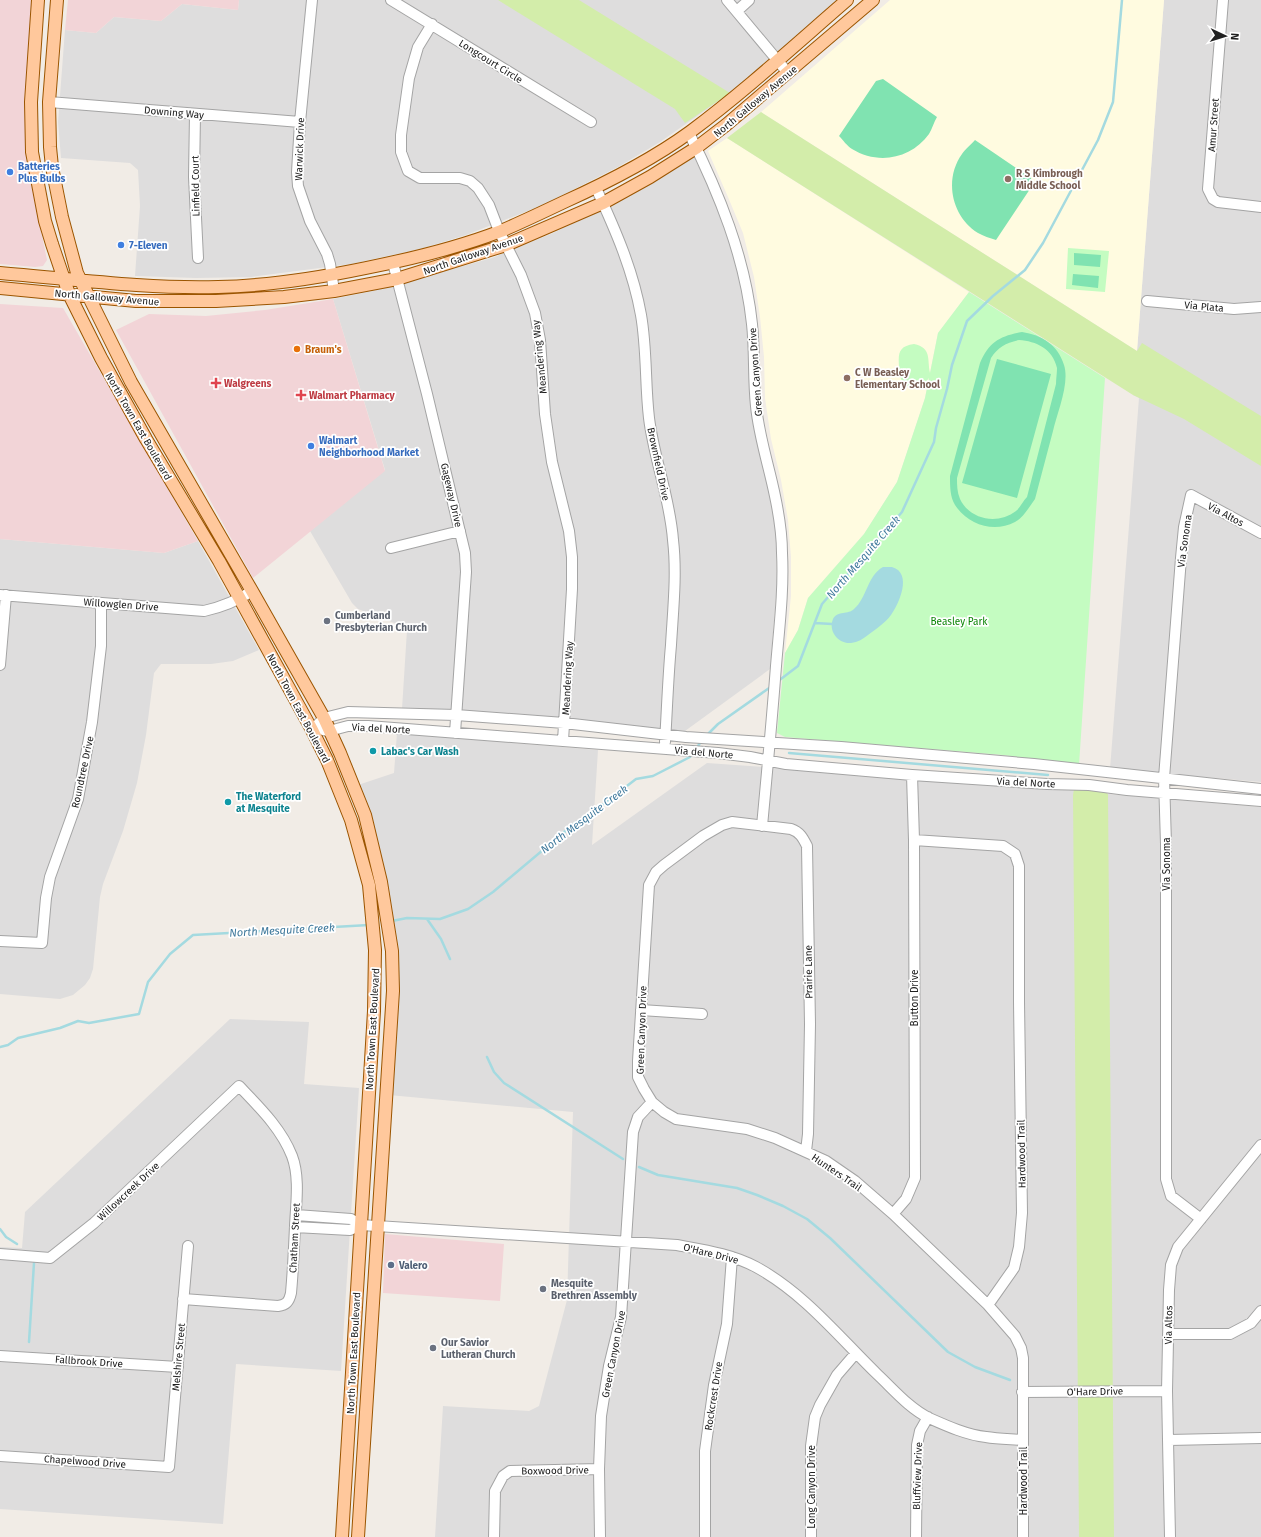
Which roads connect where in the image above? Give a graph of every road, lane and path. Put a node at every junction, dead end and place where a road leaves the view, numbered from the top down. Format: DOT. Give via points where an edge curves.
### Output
graph roads {
  1 [pos="38,0"];
  2 [pos="56,0"];
  3 [pos="312,0"];
  4 [pos="391,0"];
  5 [pos="727,0"];
  6 [pos="750,0"];
  7 [pos="847,0"];
  8 [pos="873,0"];
  9 [pos="1223,0"];
  10 [pos="858,5"];
  11 [pos="737,11"];
  12 [pos="432,24"];
  13 [pos="36,28"];
  14 [pos="54,29"];
  15 [pos="778,61"];
  16 [pos="788,73"];
  17 [pos="49,102"];
  18 [pos="195,114"];
  19 [pos="300,122"];
  20 [pos="591,122"];
  21 [pos="689,133"];
  22 [pos="696,148"];
  23 [pos="52,167"];
  24 [pos="36,170"];
  25 [pos="596,188"];
  26 [pos="603,203"];
  27 [pos="1261,207"];
  28 [pos="499,232"];
  29 [pos="506,245"];
  30 [pos="198,258"];
  31 [pos="393,263"];
  32 [pos="0,273"];
  33 [pos="331,275"];
  34 [pos="64,278"];
  35 [pos="81,280"];
  36 [pos="397,280"];
  37 [pos="217,287"];
  38 [pos="0,288"];
  39 [pos="334,291"];
  40 [pos="69,294"];
  41 [pos="90,297"];
  42 [pos="218,301"];
  43 [pos="1147,301"];
  44 [pos="1261,307"];
  45 [pos="136,391"];
  46 [pos="124,399"];
  47 [pos="176,462"];
  48 [pos="164,469"];
  49 [pos="1191,495"];
  50 [pos="460,531"];
  51 [pos="1261,533"];
  52 [pos="392,548"];
  53 [pos="252,591"];
  54 [pos="3,595"];
  55 [pos="240,599"];
  56 [pos="101,603"];
  57 [pos="0,665"];
  58 [pos="456,715"];
  59 [pos="324,718"];
  60 [pos="564,723"];
  61 [pos="312,730"];
  62 [pos="329,731"];
  63 [pos="455,733"];
  64 [pos="666,735"];
  65 [pos="563,741"];
  66 [pos="769,744"];
  67 [pos="665,749"];
  68 [pos="768,761"];
  69 [pos="912,775"];
  70 [pos="1164,778"];
  71 [pos="1261,789"];
  72 [pos="1165,793"];
  73 [pos="1261,802"];
  74 [pos="762,826"];
  75 [pos="914,840"];
  76 [pos="372,841"];
  77 [pos="360,847"];
  78 [pos="0,941"];
  79 [pos="641,1010"];
  80 [pos="702,1014"];
  81 [pos="239,1086"];
  82 [pos="652,1102"];
  83 [pos="1261,1145"];
  84 [pos="806,1152"];
  85 [pos="893,1214"];
  86 [pos="296,1215"];
  87 [pos="1201,1219"];
  88 [pos="361,1225"];
  89 [pos="378,1226"];
  90 [pos="295,1227"];
  91 [pos="626,1242"];
  92 [pos="188,1246"];
  93 [pos="0,1254"];
  94 [pos="732,1257"];
  95 [pos="183,1298"];
  96 [pos="988,1305"];
  97 [pos="1261,1311"];
  98 [pos="1168,1334"];
  99 [pos="856,1353"];
  100 [pos="0,1356"];
  101 [pos="178,1367"];
  102 [pos="352,1370"];
  103 [pos="369,1371"];
  104 [pos="1168,1391"];
  105 [pos="1022,1392"];
  106 [pos="928,1417"];
  107 [pos="1261,1438"];
  108 [pos="1023,1440"];
  109 [pos="1169,1440"];
  110 [pos="0,1456"];
  111 [pos="169,1467"];
  112 [pos="599,1469"];
  113 [pos="342,1537"];
  114 [pos="358,1537"];
  115 [pos="494,1537"];
  116 [pos="600,1537"];
  117 [pos="705,1537"];
  118 [pos="811,1537"];
  119 [pos="916,1537"];
  120 [pos="1023,1537"];
  121 [pos="1170,1537"];
  1 -- 13 [label="main road, North Town East Boulevard"];
  2 -- 14 [label="main road, North Town East Boulevard"];
  3 -- 19 [label="street, Warwick Drive"];
  4 -- 12 [label="street, Longcourt Circle"];
  5 -- 11 [label="street"];
  6 -- 11 [label="street"];
  7 -- 15 [label="main road, North Galloway Avenue"];
  8 -- 10 [label="main road, North Galloway Avenue"];
  9 -- 27 [label="street, Amur Street" via="1208,189 1212,199 1218,202"];
  10 -- 16 [label="main road, North Galloway Avenue"];
  11 -- 15 [label="street"];
  12 -- 20 [label="street, Longcourt Circle"];
  12 -- 28 [label="street, Meandering Way" via="418,47 409,78 400,135 403,159 408,171 420,178 460,178 470,181 489,205"];
  13 -- 14 [label="main road"];
  13 -- 24 [label="main road, North Town East Boulevard" via="31,102 32,152"];
  14 -- 17 [label="main road, North Town East Boulevard"];
  15 -- 16 [label="street"];
  15 -- 21 [label="main road, North Galloway Avenue"];
  16 -- 22 [label="main road, North Galloway Avenue"];
  17 -- 18 [label="street, Downing Way"];
  17 -- 23 [label="main road, North Town East Boulevard"];
  18 -- 19 [label="street, Downing Way"];
  18 -- 30 [label="street, Linfield Court" via="194,177"];
  19 -- 33 [label="street, Warwick Drive" via="298,186 310,221 327,254"];
  21 -- 22 [label="street, Green Canyon Drive"];
  21 -- 25 [label="main road, North Galloway Avenue"];
  22 -- 26 [label="main road, North Galloway Avenue"];
  22 -- 66 [label="street, Green Canyon Drive" via="726,216 747,293 752,324 756,406 781,534 782,594"];
  23 -- 24 [label="main road"];
  23 -- 35 [label="main road, North Town East Boulevard" via="62,217"];
  24 -- 34 [label="main road, North Town East Boulevard" via="45,221"];
  25 -- 26 [label="street, Brownfield Drive"];
  25 -- 28 [label="main road, North Galloway Avenue"];
  26 -- 29 [label="main road, North Galloway Avenue"];
  26 -- 64 [label="street, Brownfield Drive" via="629,264 641,316 649,418 671,517 674,542 674,598"];
  28 -- 29 [label="street, Meandering Way"];
  28 -- 31 [label="main road, North Galloway Avenue" via="431,254"];
  29 -- 36 [label="main road, North Galloway Avenue"];
  29 -- 60 [label="street, Meandering Way" via="521,275 535,313 552,462 569,531 572,589"];
  31 -- 33 [label="main road, North Galloway Avenue"];
  31 -- 36 [label="street, Gageway Drive"];
  32 -- 34 [label="main road, North Galloway Avenue"];
  33 -- 37 [label="main road, North Galloway Avenue"];
  33 -- 39 [label="street, Warwick Drive"];
  34 -- 35 [label="main road, North Galloway Avenue"];
  34 -- 40 [label="main road, North Town East Boulevard"];
  35 -- 37 [label="main road, North Galloway Avenue" via="150,287"];
  35 -- 41 [label="main road, North Town East Boulevard"];
  36 -- 39 [label="main road, North Galloway Avenue"];
  36 -- 50 [label="street, Gageway Drive"];
  37 -- 42 [label="main road"];
  38 -- 40 [label="main road, North Galloway Avenue"];
  39 -- 42 [label="main road, North Galloway Avenue"];
  40 -- 41 [label="main road, North Galloway Avenue"];
  40 -- 46 [label="main road, North Town East Boulevard"];
  41 -- 42 [label="main road, North Galloway Avenue" via="136,301"];
  41 -- 45 [label="main road, North Town East Boulevard"];
  43 -- 44 [label="street, Via Plata" via="1234,309"];
  45 -- 46 [label="main road"];
  45 -- 47 [label="main road, North Town East Boulevard"];
  46 -- 48 [label="main road, North Town East Boulevard"];
  47 -- 48 [label="main road"];
  47 -- 53 [label="main road, North Town East Boulevard"];
  48 -- 55 [label="main road, North Town East Boulevard"];
  49 -- 51 [label="street, Via Altos"];
  49 -- 70 [label="street, Via Sonoma" via="1181,558"];
  50 -- 52 [label="street"];
  50 -- 58 [label="street, Gageway Drive" via="466,572"];
  53 -- 55 [label="street, Willowglen Drive"];
  53 -- 59 [label="main road, North Town East Boulevard"];
  54 -- 56 [label="street, Willowglen Drive"];
  54 -- 57 [label="street"];
  55 -- 56 [label="street, Willowglen Drive" via="204,611"];
  55 -- 61 [label="main road, North Town East Boulevard"];
  56 -- 78 [label="street, Roundtree Drive" via="101,646 92,722 78,798 50,877 42,943"];
  58 -- 59 [label="street, Via del Norte" via="348,712"];
  58 -- 60 [label="street, Via del Norte"];
  58 -- 63 [label="street, Gageway Drive"];
  59 -- 61 [label="street"];
  59 -- 62 [label="main road, North Town East Boulevard"];
  60 -- 64 [label="street, Via del Norte"];
  60 -- 65 [label="street, Meandering Way"];
  61 -- 62 [label="street, Via del Norte"];
  61 -- 77 [label="main road, North Town East Boulevard" via="327,760"];
  62 -- 63 [label="street, Via del Norte" via="348,726 368,726"];
  62 -- 76 [label="main road, North Town East Boulevard" via="340,752"];
  63 -- 65 [label="street, Via del Norte"];
  64 -- 66 [label="street, Via del Norte"];
  64 -- 67 [label="street, Brownfield Drive"];
  65 -- 67 [label="street, Via del Norte"];
  66 -- 68 [label="street"];
  66 -- 70 [label="street, Via del Norte" via="841,747 969,758"];
  67 -- 68 [label="street, Via del Norte" via="718,753"];
  68 -- 69 [label="street, Via del Norte"];
  68 -- 74 [label="street"];
  69 -- 72 [label="street, Via del Norte" via="1089,785"];
  69 -- 75 [label="street, Button Drive"];
  70 -- 71 [label="street, Via del Norte"];
  70 -- 72 [label="street, Via Sonoma"];
  72 -- 73 [label="street, Via del Norte"];
  72 -- 87 [label="street, Via Sonoma" via="1166,1179 1171,1196"];
  74 -- 79 [label="street, Green Canyon Drive" via="732,822 722,825 703,836 656,872 649,886 648,895"];
  74 -- 84 [label="street, Prairie Lane" via="796,831 807,846 810,1024"];
  75 -- 85 [label="street, Button Drive" via="916,1178 906,1199"];
  75 -- 96 [label="street, Hardwood Trail" via="1003,846 1015,854 1019,866 1022,1213 1014,1268"];
  76 -- 77 [label="main road"];
  76 -- 89 [label="main road, North Town East Boulevard" via="392,951 393,991"];
  77 -- 88 [label="main road, North Town East Boulevard" via="371,898 375,950 374,1011"];
  79 -- 80 [label="street"];
  79 -- 82 [label="street, Green Canyon Drive" via="638,1077"];
  81 -- 86 [label="street, Chatham Street" via="271,1120 292,1157 296,1176"];
  81 -- 93 [label="street, Willowcreek Drive" via="94,1223 50,1258"];
  82 -- 84 [label="street, Hunters Trail" via="676,1119 746,1129"];
  82 -- 91 [label="street, Green Canyon Drive" via="638,1117 633,1132"];
  83 -- 87 [label="street, Via Altos"];
  84 -- 85 [label="street, Hunters Trail" via="826,1161"];
  85 -- 96 [label="street, Hunters Trail"];
  86 -- 88 [label="street" via="351,1219"];
  86 -- 90 [label="street, Chatham Street"];
  87 -- 98 [label="street, Via Altos" via="1178,1247 1171,1265"];
  88 -- 89 [label="street, O'Hare Drive"];
  88 -- 90 [label="street" via="350,1230"];
  88 -- 102 [label="main road, North Town East Boulevard"];
  89 -- 91 [label="street, O'Hare Drive"];
  89 -- 103 [label="main road, North Town East Boulevard"];
  90 -- 95 [label="street, Chatham Street" via="291,1293 290,1300 284,1306"];
  91 -- 94 [label="street, O'Hare Drive" via="677,1245"];
  91 -- 112 [label="street, Green Canyon Drive" via="621,1317 609,1366 601,1416"];
  92 -- 95 [label="street, Melshire Street"];
  94 -- 99 [label="street, O'Hare Drive" via="778,1280"];
  94 -- 117 [label="street, Rockcrest Drive" via="727,1324 714,1385 705,1451"];
  95 -- 101 [label="street, Melshire Street"];
  96 -- 105 [label="street, Hardwood Trail" via="1015,1336 1021,1348"];
  97 -- 98 [label="street" via="1251,1323 1230,1334"];
  98 -- 104 [label="street, Via Altos"];
  99 -- 106 [label="street, O'Hare Drive" via="903,1399"];
  99 -- 118 [label="street, Long Canyon Drive" via="832,1381 815,1417 810,1446"];
  100 -- 101 [label="street, Fallbrook Drive"];
  101 -- 111 [label="street, Melshire Street"];
  102 -- 103 [label="main road"];
  102 -- 113 [label="main road, North Town East Boulevard"];
  103 -- 114 [label="main road, North Town East Boulevard"];
  104 -- 105 [label="street, O'Hare Drive"];
  104 -- 109 [label="street, Via Altos"];
  105 -- 108 [label="street, Hardwood Trail"];
  106 -- 108 [label="street, O'Hare Drive" via="962,1432"];
  106 -- 119 [label="street, Bluffview Drive" via="920,1431 917,1445"];
  107 -- 109 [label="street"];
  108 -- 120 [label="street, Hardwood Trail"];
  109 -- 121 [label="street, Via Altos"];
  110 -- 111 [label="street, Chapelwood Drive"];
  112 -- 115 [label="street, Boxwood Drive" via="510,1471 502,1476 494,1491"];
  112 -- 116 [label="street, Green Canyon Drive"];
}
